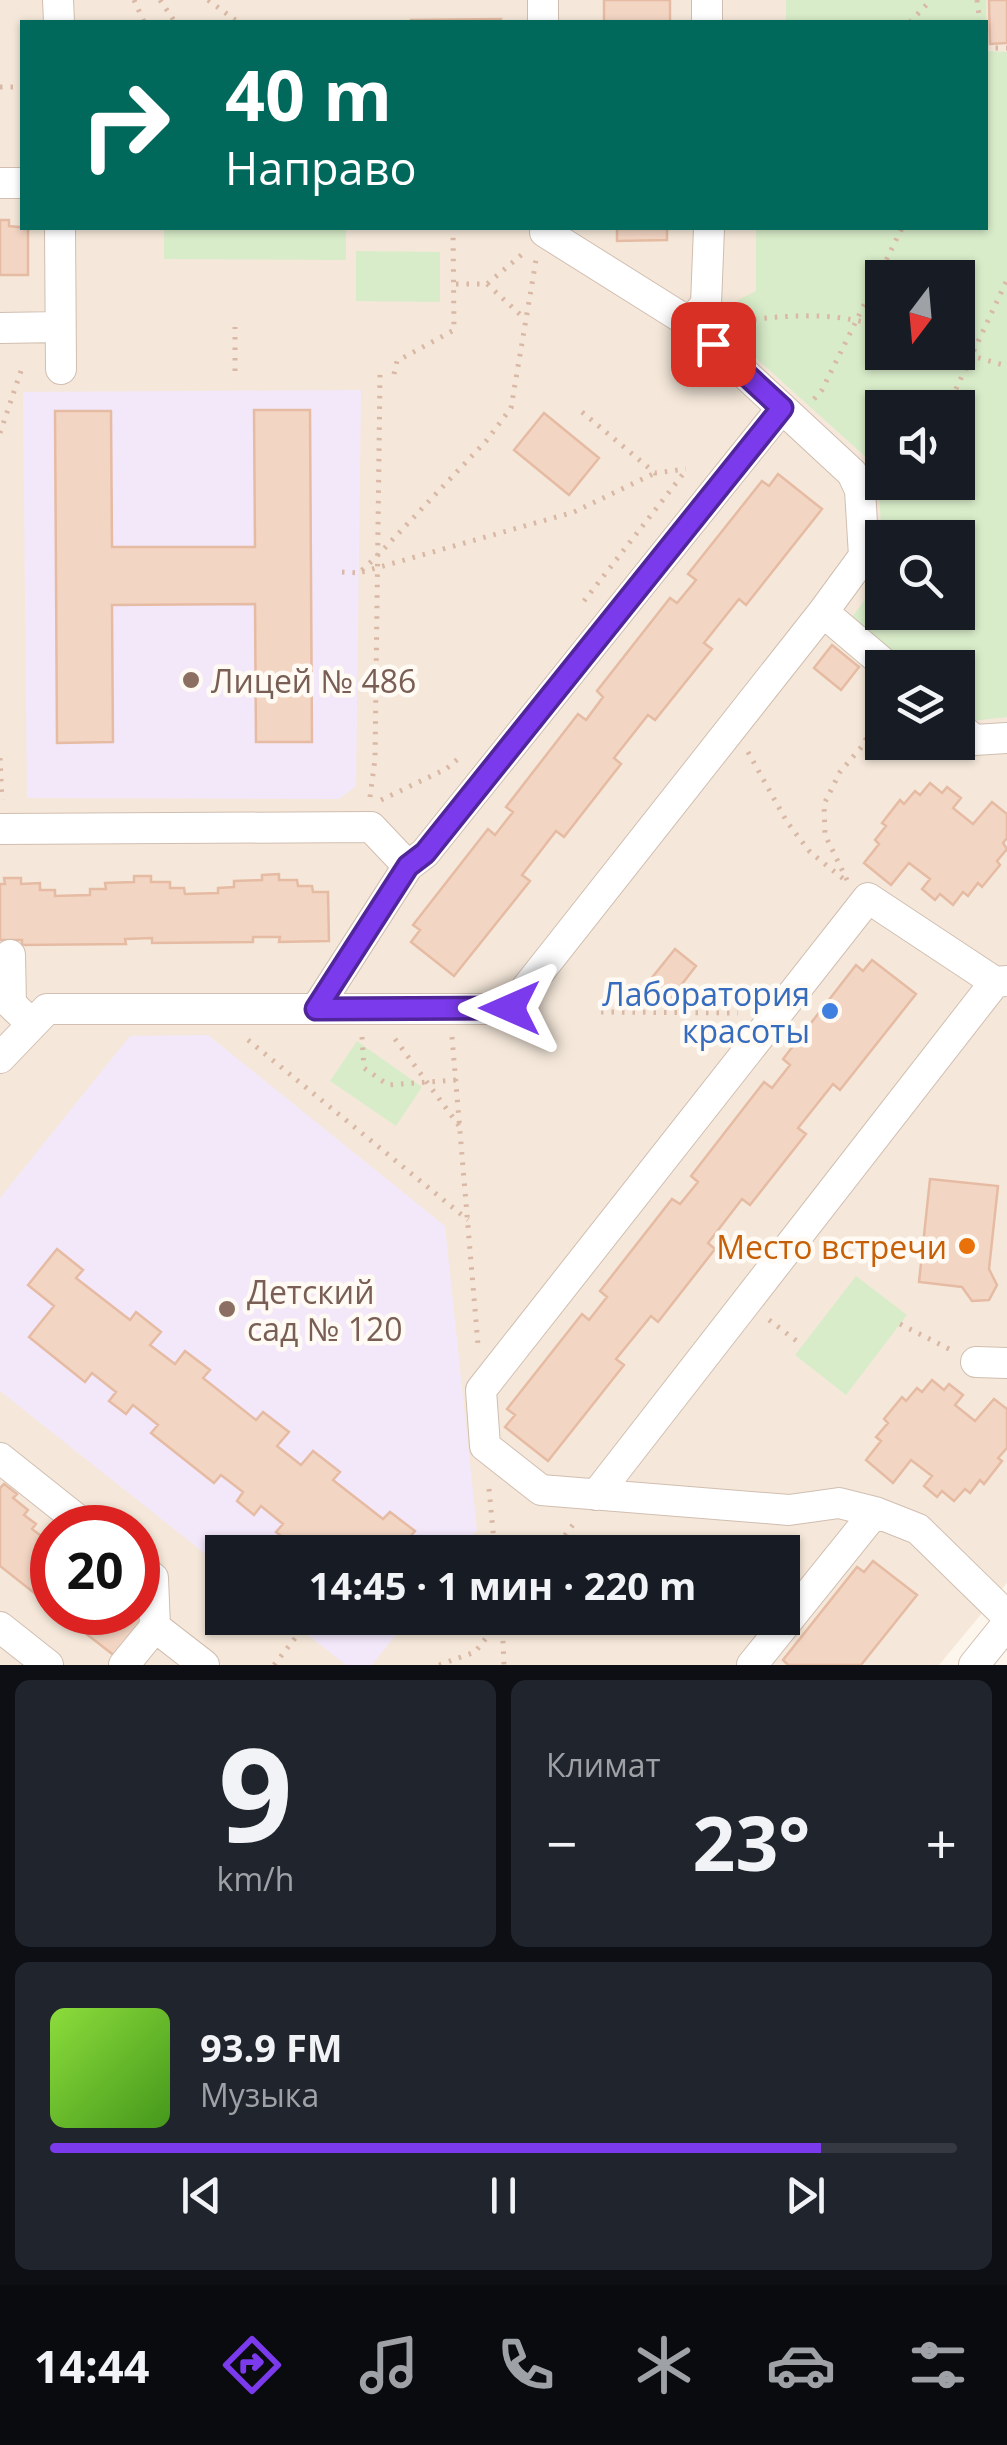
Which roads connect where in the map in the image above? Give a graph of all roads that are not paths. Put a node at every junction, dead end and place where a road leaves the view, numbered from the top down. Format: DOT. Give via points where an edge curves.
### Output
graph roads {
  1 [pos="60,230"];
  2 [pos="545,230"];
  3 [pos="709,230"];
  4 [pos="690,323"];
  5 [pos="60,327"];
  6 [pos="0,328"];
  7 [pos="61,369"];
  8 [pos="788,413"];
  9 [pos="824,612"];
  10 [pos="868,650"];
  11 [pos="1007,738"];
  12 [pos="975,740"];
  13 [pos="2,828"];
  14 [pos="408,866"];
  15 [pos="10,955"];
  16 [pos="1001,982"];
  17 [pos="316,1009"];
  18 [pos="32,1024"];
  19 [pos="0,1058"];
  20 [pos="976,1362"];
  21 [pos="1007,1362"];
  22 [pos="0,1458"];
  23 [pos="596,1495"];
  24 [pos="59,1505"];
  25 [pos="875,1512"];
  26 [pos="1007,1616"];
  27 [pos="1007,1624"];
  28 [pos="0,1627"];
  29 [pos="160,1630"];
  30 [pos="148,1635"];
  31 [pos="48,1665"];
  32 [pos="124,1665"];
  33 [pos="204,1665"];
  34 [pos="752,1665"];
  35 [pos="974,1665"];
  1 -- 5 [label="lane"];
  2 -- 4 [label="lane"];
  3 -- 4 [label="lane" via="706,304"];
  4 -- 8 [label="lane"];
  5 -- 6 [label="lane"];
  5 -- 7 [label="lane"];
  8 -- 9 [label="lane" via="852,472 860,490 864,556"];
  8 -- 14 [label="lane"];
  9 -- 10 [label="lane"];
  9 -- 17 [label="lane" via="510,1008"];
  11 -- 12 [label="lane"];
  13 -- 14 [label="lane" via="354,819 372,827"];
  14 -- 17 [label="lane"];
  15 -- 18 [label="lane" via="10,1004"];
  16 -- 23 [label="lane"];
  16 -- 23 [label="lane" via="858,890 778,1013 481,1390 485,1446 541,1490"];
  17 -- 18 [label="lane" via="46,1010"];
  18 -- 19 [label="lane"];
  20 -- 21 [label="lane"];
  22 -- 24 [label="lane"];
  23 -- 25 [label="lane" via="789,1510 838,1503"];
  25 -- 26 [label="lane" via="918,1529"];
  25 -- 34 [label="lane"];
  27 -- 35 [label="lane"];
  28 -- 31 [label="lane"];
  29 -- 33 [label="lane"];
  30 -- 32 [label="lane"];
}
